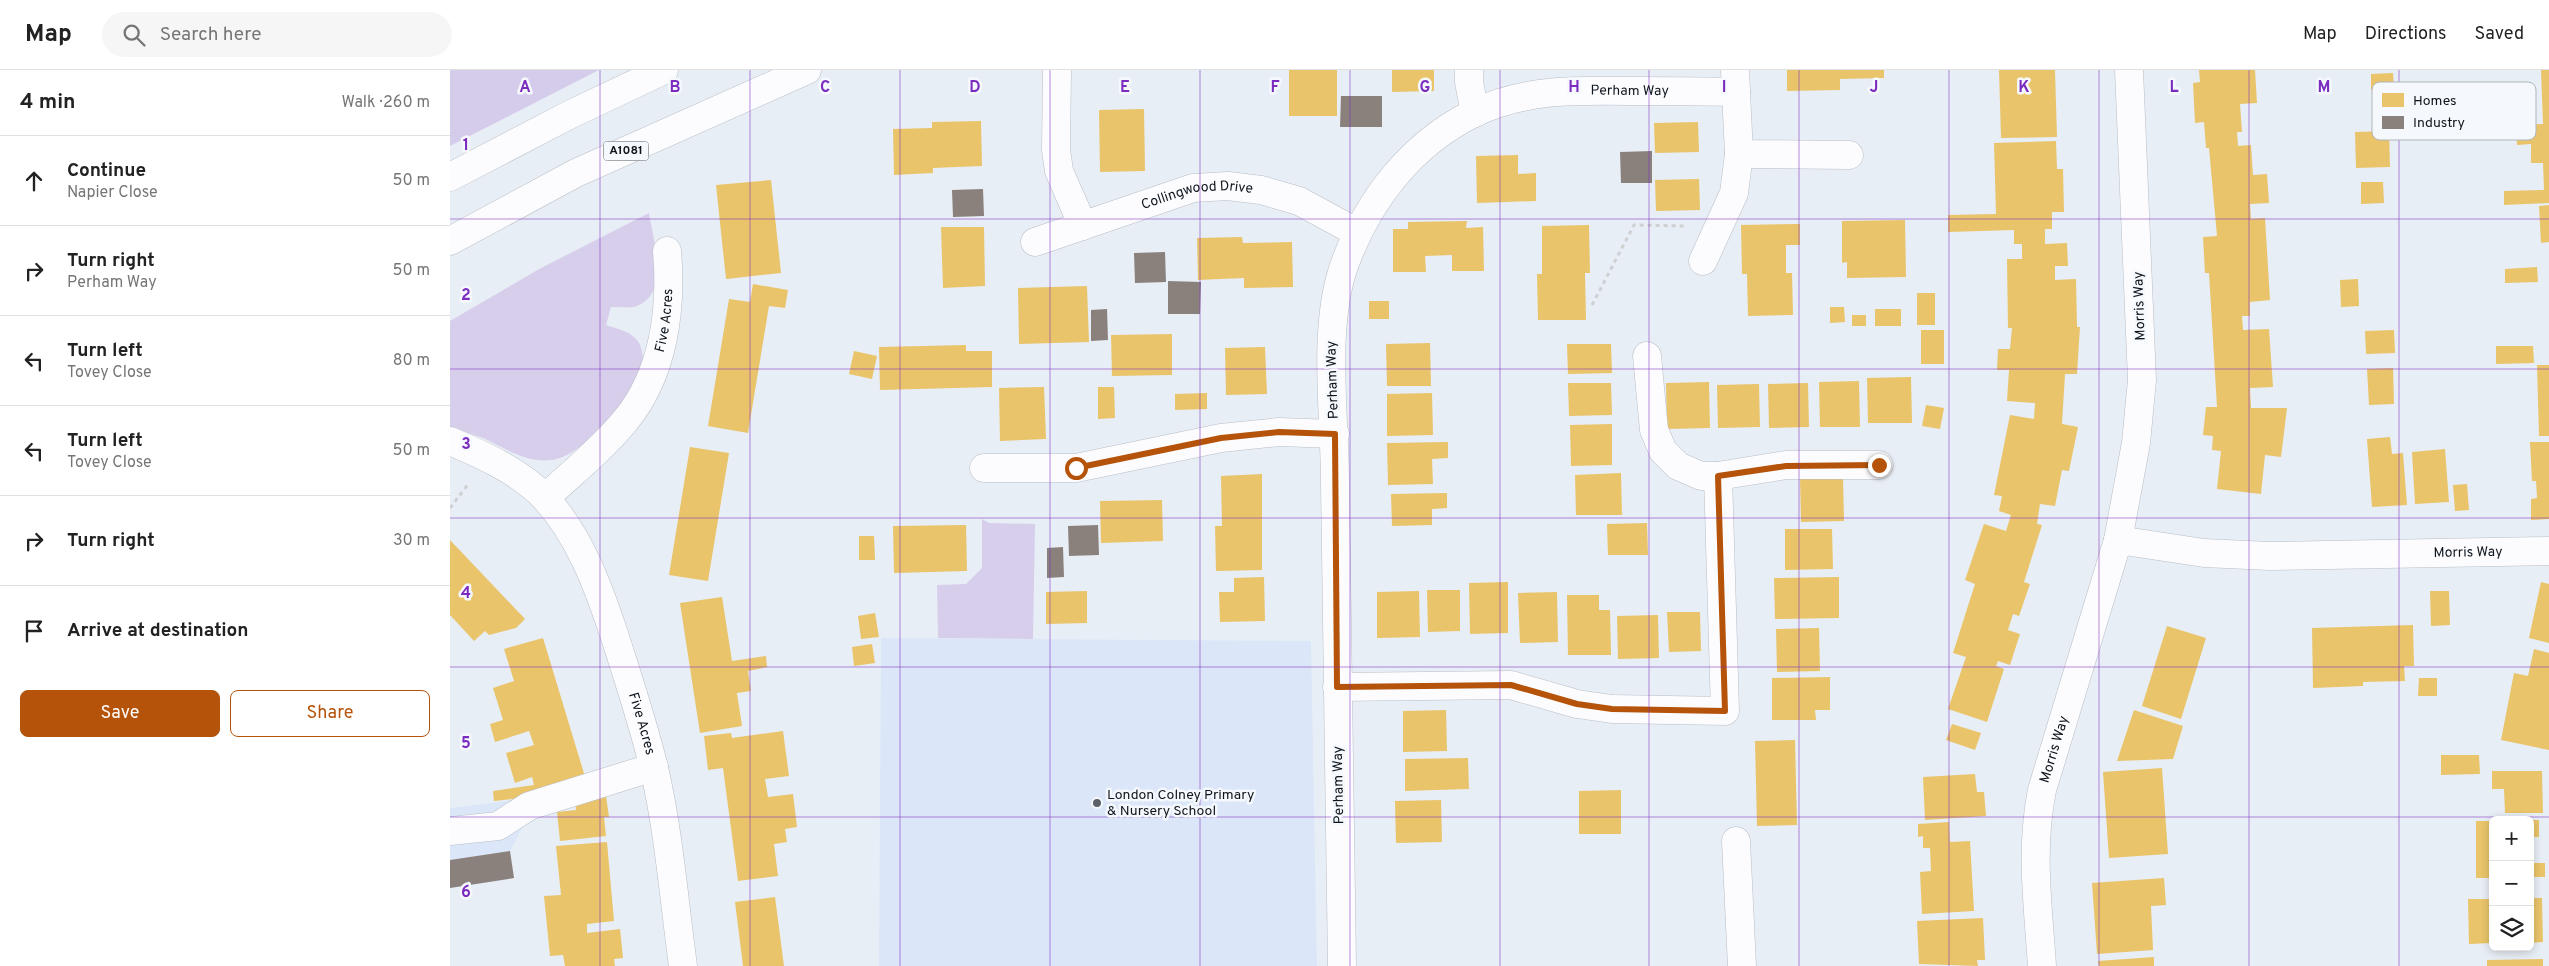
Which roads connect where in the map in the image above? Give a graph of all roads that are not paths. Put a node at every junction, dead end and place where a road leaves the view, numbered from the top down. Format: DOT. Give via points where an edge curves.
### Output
graph roads {
  1 [pos="664,70"];
  2 [pos="807,70"];
  3 [pos="1057,70"];
  4 [pos="1469,70"];
  5 [pos="2129,70"];
  6 [pos="1736,81"];
  7 [pos="1475,113"];
  8 [pos="1739,154"];
  9 [pos="1849,154"];
  10 [pos="450,177"];
  11 [pos="1083,226"];
  12 [pos="1358,233"];
  13 [pos="450,241"];
  14 [pos="1035,242"];
  15 [pos="667,251"];
  16 [pos="1703,261"];
  17 [pos="1647,356"];
  18 [pos="1335,434"];
  19 [pos="450,441"];
  20 [pos="1879,465"];
  21 [pos="984,468"];
  22 [pos="1718,476"];
  23 [pos="545,498"];
  24 [pos="2118,540"];
  25 [pos="2549,551"];
  26 [pos="1337,687"];
  27 [pos="654,768"];
  28 [pos="450,831"];
  29 [pos="1736,841"];
  30 [pos="683,966"];
  31 [pos="1342,966"];
  32 [pos="1742,966"];
  33 [pos="2042,966"];
  1 -- 10 [label="street"];
  2 -- 13 [label="street, A1081" via="576,173"];
  3 -- 11 [label="street" via="1056,150 1059,171"];
  4 -- 7 [label="street"];
  5 -- 24 [label="street, Morris Way" via="2142,380 2136,443"];
  6 -- 7 [label="street, Perham Way" via="1561,90 1520,97"];
  6 -- 8 [label="street, Perham Way"];
  7 -- 12 [label="street, Perham Way" via="1414,154 1389,180"];
  8 -- 9 [label="street"];
  8 -- 16 [label="street, Perham Way" via="1734,193"];
  11 -- 12 [label="street, Collingwood Drive" via="1193,188 1228,186 1261,190 1299,201"];
  11 -- 14 [label="street, Collingwood Drive"];
  12 -- 18 [label="street, Perham Way" via="1343,268 1334,306 1331,336"];
  15 -- 23 [label="street, Five Acres" via="670,285 666,328 643,391 625,420"];
  17 -- 22 [label="street" via="1654,430 1663,451 1678,466 1701,476"];
  18 -- 21 [label="street" via="1279,432 1221,438 1076,468"];
  18 -- 26 [label="street, Perham Way"];
  19 -- 23 [label="street, Five Acres" via="489,457"];
  20 -- 22 [label="street" via="1786,466"];
  22 -- 26 [label="street" via="1725,711 1612,709 1577,704 1511,685"];
  23 -- 27 [label="street, Five Acres" via="572,533 600,594"];
  24 -- 25 [label="street, Morris Way" via="2204,553 2270,556"];
  24 -- 33 [label="street, Morris Way" via="2036,819 2034,846"];
  26 -- 31 [label="street, Perham Way"];
  27 -- 28 [label="street" via="529,806 498,826"];
  27 -- 30 [label="street, Five Acres"];
  29 -- 32 [label="street"];
}
